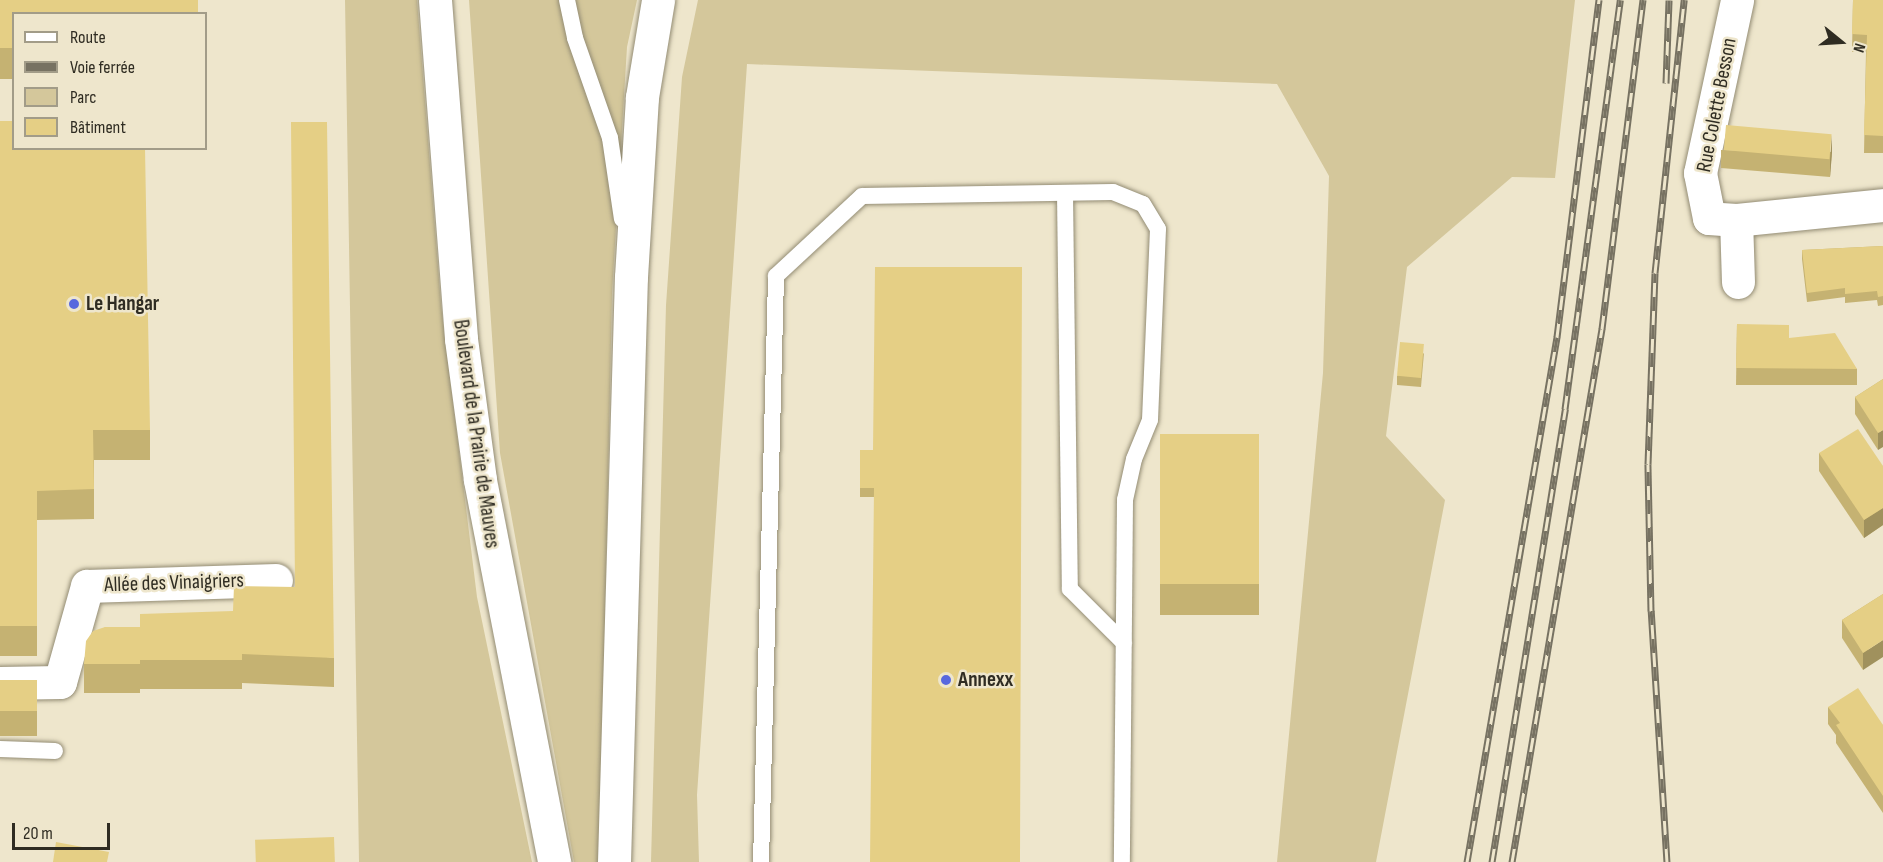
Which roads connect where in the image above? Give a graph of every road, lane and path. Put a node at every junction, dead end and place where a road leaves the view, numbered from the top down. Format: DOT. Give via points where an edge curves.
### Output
graph roads {
  1 [pos="435,0"];
  2 [pos="567,0"];
  3 [pos="658,0"];
  4 [pos="1737,0"];
  5 [pos="1065,193"];
  6 [pos="1883,205"];
  7 [pos="1736,220"];
  8 [pos="631,277"];
  9 [pos="1738,282"];
  10 [pos="276,580"];
  11 [pos="1124,644"];
  12 [pos="0,682"];
  13 [pos="0,749"];
  14 [pos="56,751"];
  15 [pos="554,862"];
  16 [pos="614,862"];
  17 [pos="761,862"];
  18 [pos="1122,862"];
  1 -- 15 [label="main road, Boulevard de la Prairie de Mauves" via="461,339 480,480"];
  2 -- 8 [label="lane" via="575,38 610,138"];
  3 -- 8 [label="main road" via="642,98"];
  4 -- 7 [label="main road, Rue Colette Besson" via="1700,173 1709,219"];
  5 -- 11 [label="lane" via="1070,589"];
  5 -- 11 [label="lane" via="1113,192 1143,204 1158,229 1150,420 1134,459 1125,500"];
  5 -- 17 [label="lane" via="862,196 776,276"];
  6 -- 7 [label="main road"];
  7 -- 9 [label="main road"];
  8 -- 16 [label="main road"];
  10 -- 12 [label="main road, Allée des Vinaigriers" via="87,586 60,682"];
  11 -- 18 [label="lane"];
  13 -- 14 [label="lane"];
}
